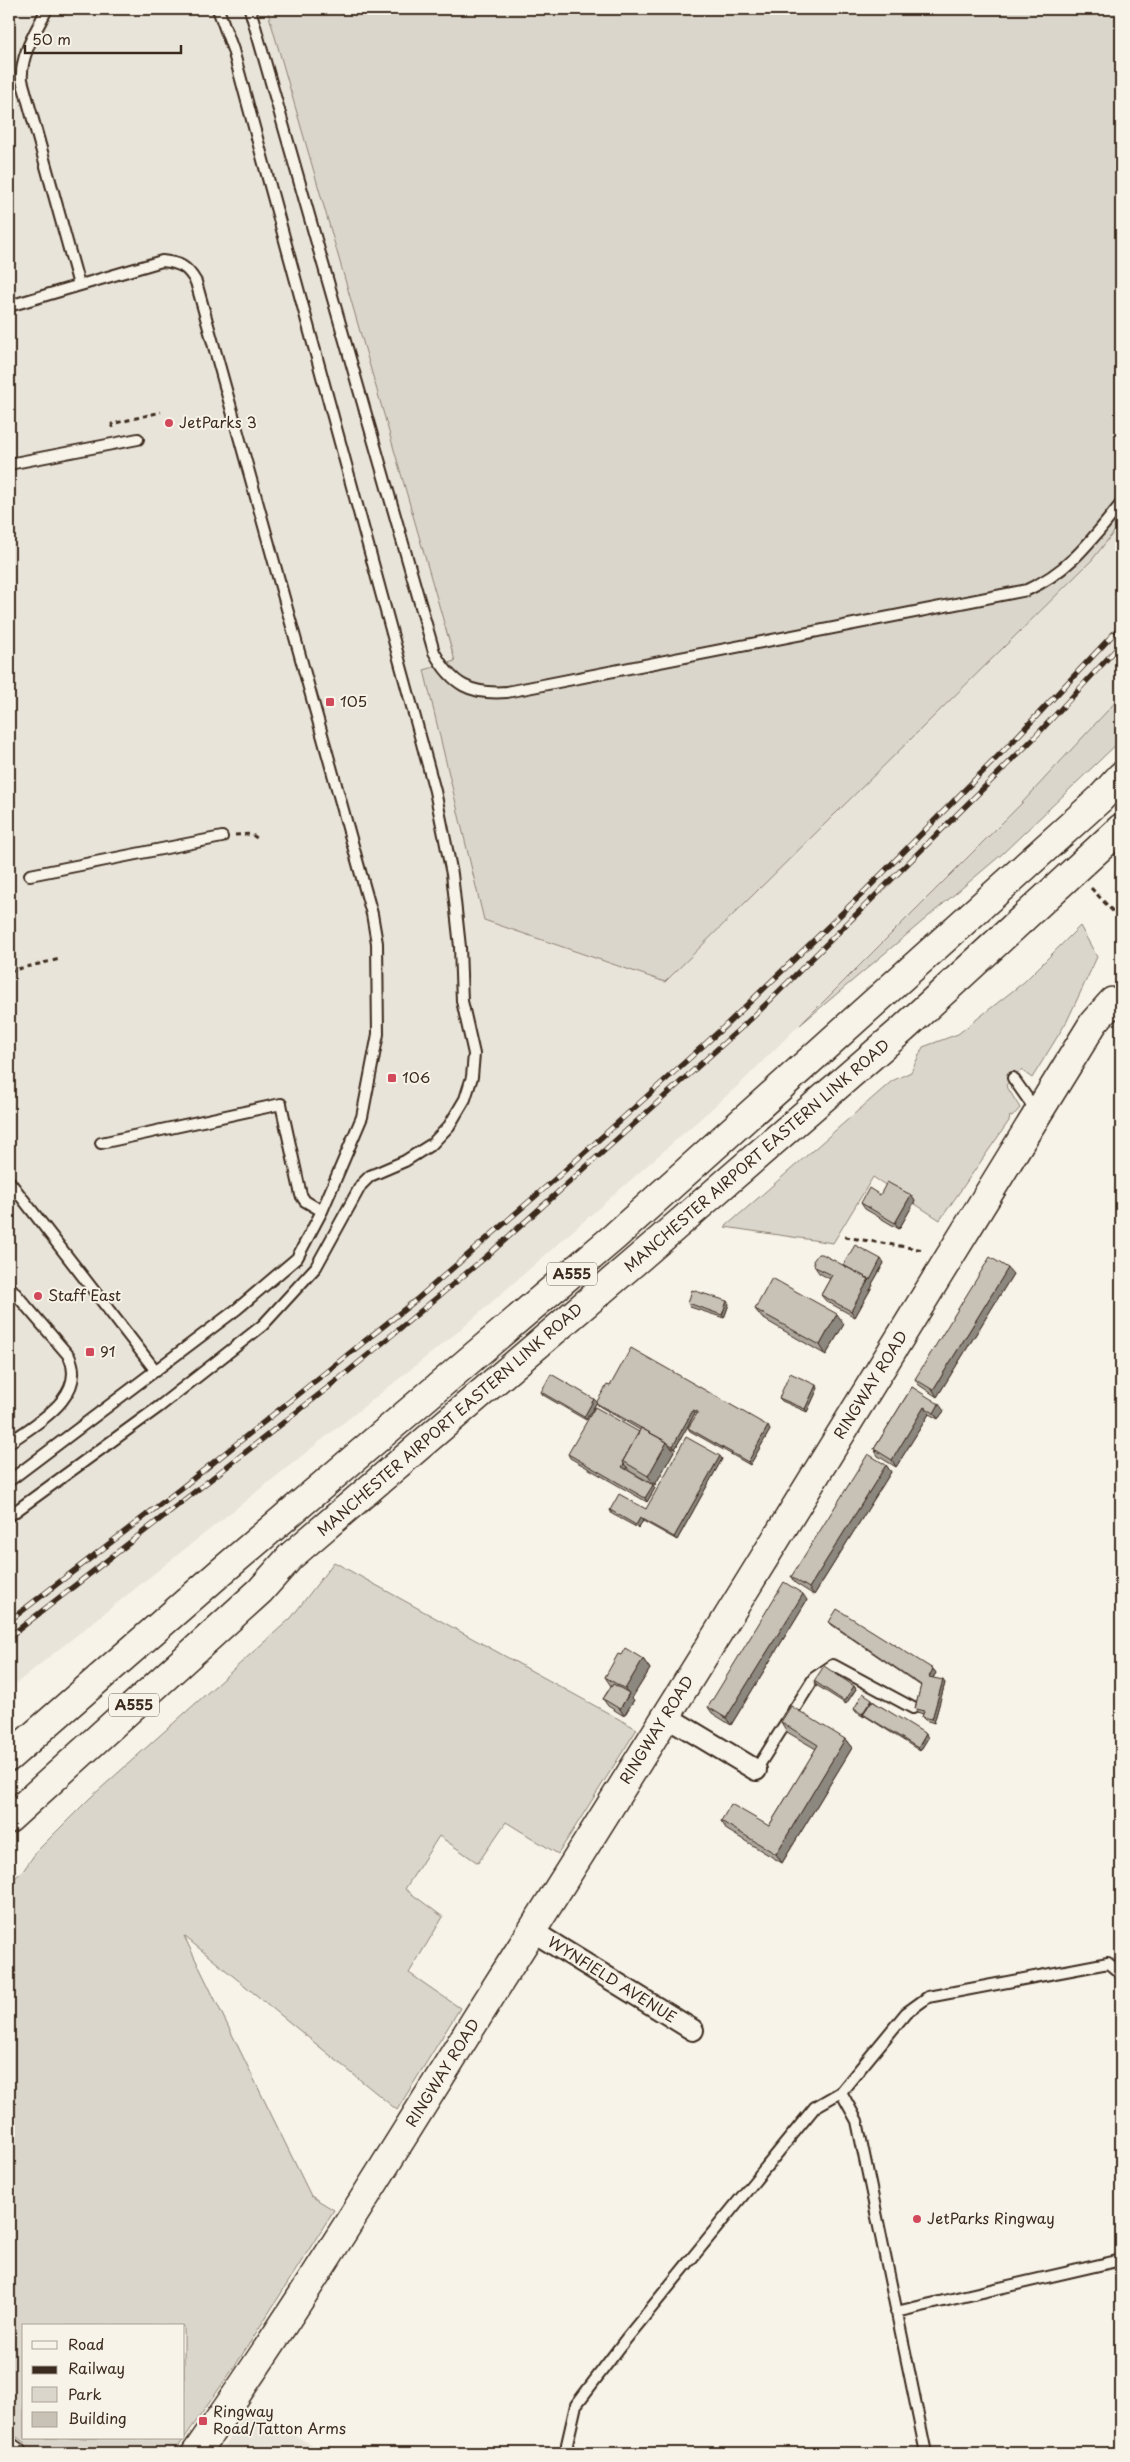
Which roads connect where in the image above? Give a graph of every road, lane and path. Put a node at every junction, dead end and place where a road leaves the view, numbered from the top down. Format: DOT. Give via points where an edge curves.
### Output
graph roads {
  1 [pos="47,9"];
  2 [pos="218,9"];
  3 [pos="250,9"];
  4 [pos="79,285"];
  5 [pos="9,306"];
  6 [pos="161,412"];
  7 [pos="151,414"];
  8 [pos="138,439"];
  9 [pos="9,464"];
  10 [pos="1121,504"];
  11 [pos="1121,776"];
  12 [pos="1121,828"];
  13 [pos="242,835"];
  14 [pos="222,837"];
  15 [pos="258,839"];
  16 [pos="30,875"];
  17 [pos="1087,885"];
  18 [pos="1121,920"];
  19 [pos="60,959"];
  20 [pos="9,971"];
  21 [pos="1116,1003"];
  22 [pos="1013,1078"];
  23 [pos="1038,1113"];
  24 [pos="100,1143"];
  25 [pos="9,1181"];
  26 [pos="322,1211"];
  27 [pos="845,1237"];
  28 [pos="924,1250"];
  29 [pos="9,1286"];
  30 [pos="156,1371"];
  31 [pos="9,1443"];
  32 [pos="9,1481"];
  33 [pos="9,1516"];
  34 [pos="913,1708"];
  35 [pos="666,1716"];
  36 [pos="9,1757"];
  37 [pos="756,1770"];
  38 [pos="9,1819"];
  39 [pos="532,1931"];
  40 [pos="1121,1974"];
  41 [pos="692,2030"];
  42 [pos="841,2092"];
  43 [pos="1121,2260"];
  44 [pos="896,2312"];
  45 [pos="9,2448"];
  46 [pos="16,2453"];
  47 [pos="196,2453"];
  48 [pos="569,2453"];
  49 [pos="926,2453"];
  1 -- 4 [label="lane" via="24,56 22,80"];
  2 -- 33 [label="lane" via="233,50 435,791 452,874 462,1001 474,1054 472,1077 465,1100 449,1126 432,1144 370,1176 361,1185 316,1268 263,1325 160,1406"];
  3 -- 10 [label="lane" via="434,652 444,671 459,684 489,694 508,692 1026,590 1047,581 1077,557"];
  4 -- 5 [label="lane"];
  4 -- 26 [label="lane" via="162,261 189,269 196,282 372,914 377,943 378,1034 362,1117"];
  6 -- 7 [label="path"];
  8 -- 9 [label="lane"];
  11 -- 36 [label="main road, MANCHESTER AIRPORT EASTERN LINK ROAD / A555" via="1100,799 614,1237"];
  12 -- 38 [label="main road, MANCHESTER AIRPORT EASTERN LINK ROAD / A555" via="895,1036 291,1556 260,1591"];
  13 -- 15 [label="path" via="250,834"];
  14 -- 16 [label="lane"];
  17 -- 18 [label="path"];
  19 -- 20 [label="path"];
  21 -- 23 [label="main road, RINGWAY ROAD" via="1094,1022"];
  22 -- 23 [label="lane"];
  23 -- 35 [label="main road, RINGWAY ROAD"];
  24 -- 26 [label="lane" via="281,1104 301,1195"];
  25 -- 30 [label="lane"];
  26 -- 30 [label="lane" via="296,1258 237,1309"];
  27 -- 28 [label="path"];
  29 -- 31 [label="lane" via="69,1356 74,1368 73,1383 62,1402"];
  30 -- 32 [label="lane"];
  34 -- 37 [label="lane" via="833,1665 814,1678"];
  35 -- 37 [label="street"];
  35 -- 39 [label="main road, RINGWAY ROAD"];
  39 -- 41 [label="street, WYNFIELD AVENUE"];
  39 -- 47 [label="main road, RINGWAY ROAD" via="233,2401"];
  40 -- 42 [label="lane" via="1108,1963 928,1997 906,2013"];
  42 -- 44 [label="lane" via="857,2121"];
  42 -- 48 [label="lane" via="815,2107 576,2404 567,2444"];
  43 -- 44 [label="lane"];
  44 -- 49 [label="lane"];
  45 -- 46 [label="street"];
}
